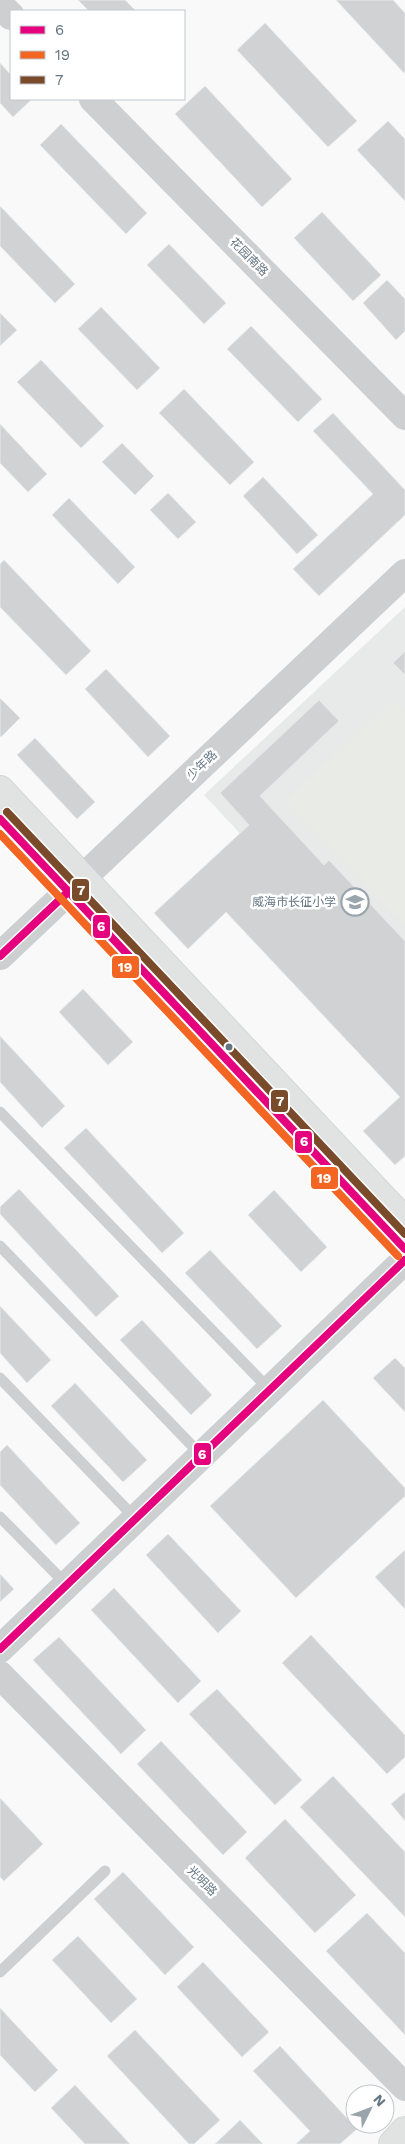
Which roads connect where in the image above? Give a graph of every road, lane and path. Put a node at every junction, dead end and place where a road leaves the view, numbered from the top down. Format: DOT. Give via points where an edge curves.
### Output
graph roads {
  1 [pos="0,4"];
  2 [pos="10,15"];
  3 [pos="94,100"];
  4 [pos="405,416"];
  5 [pos="405,573"];
  6 [pos="0,790"];
  7 [pos="0,819"];
  8 [pos="76,885"];
  9 [pos="0,956"];
  10 [pos="0,1112"];
  11 [pos="405,1222"];
  12 [pos="0,1246"];
  13 [pos="405,1249"];
  14 [pos="405,1260"];
  15 [pos="0,1378"];
  16 [pos="270,1390"];
  17 [pos="202,1456"];
  18 [pos="0,1517"];
  19 [pos="136,1518"];
  20 [pos="67,1585"];
  21 [pos="0,1649"];
  22 [pos="0,1675"];
  23 [pos="105,1871"];
  24 [pos="0,1972"];
  25 [pos="405,2087"];
  26 [pos="405,2131"];
  27 [pos="392,2144"];
  1 -- 2 [label="street"];
  3 -- 4 [label="street, 花园南路"];
  5 -- 8 [label="street, 少年路"];
  6 -- 8 [label="main road"];
  7 -- 8 [label="main road"];
  8 -- 9 [label="street, 少年路"];
  8 -- 11 [label="main road"];
  8 -- 13 [label="main road"];
  10 -- 16 [label="lane"];
  12 -- 17 [label="lane"];
  14 -- 16 [label="street"];
  15 -- 19 [label="lane"];
  16 -- 17 [label="street"];
  17 -- 19 [label="street"];
  18 -- 20 [label="lane"];
  19 -- 20 [label="street"];
  20 -- 21 [label="street"];
  22 -- 25 [label="street, 光明路"];
  23 -- 24 [label="lane"];
  26 -- 27 [label="main road"];
}
